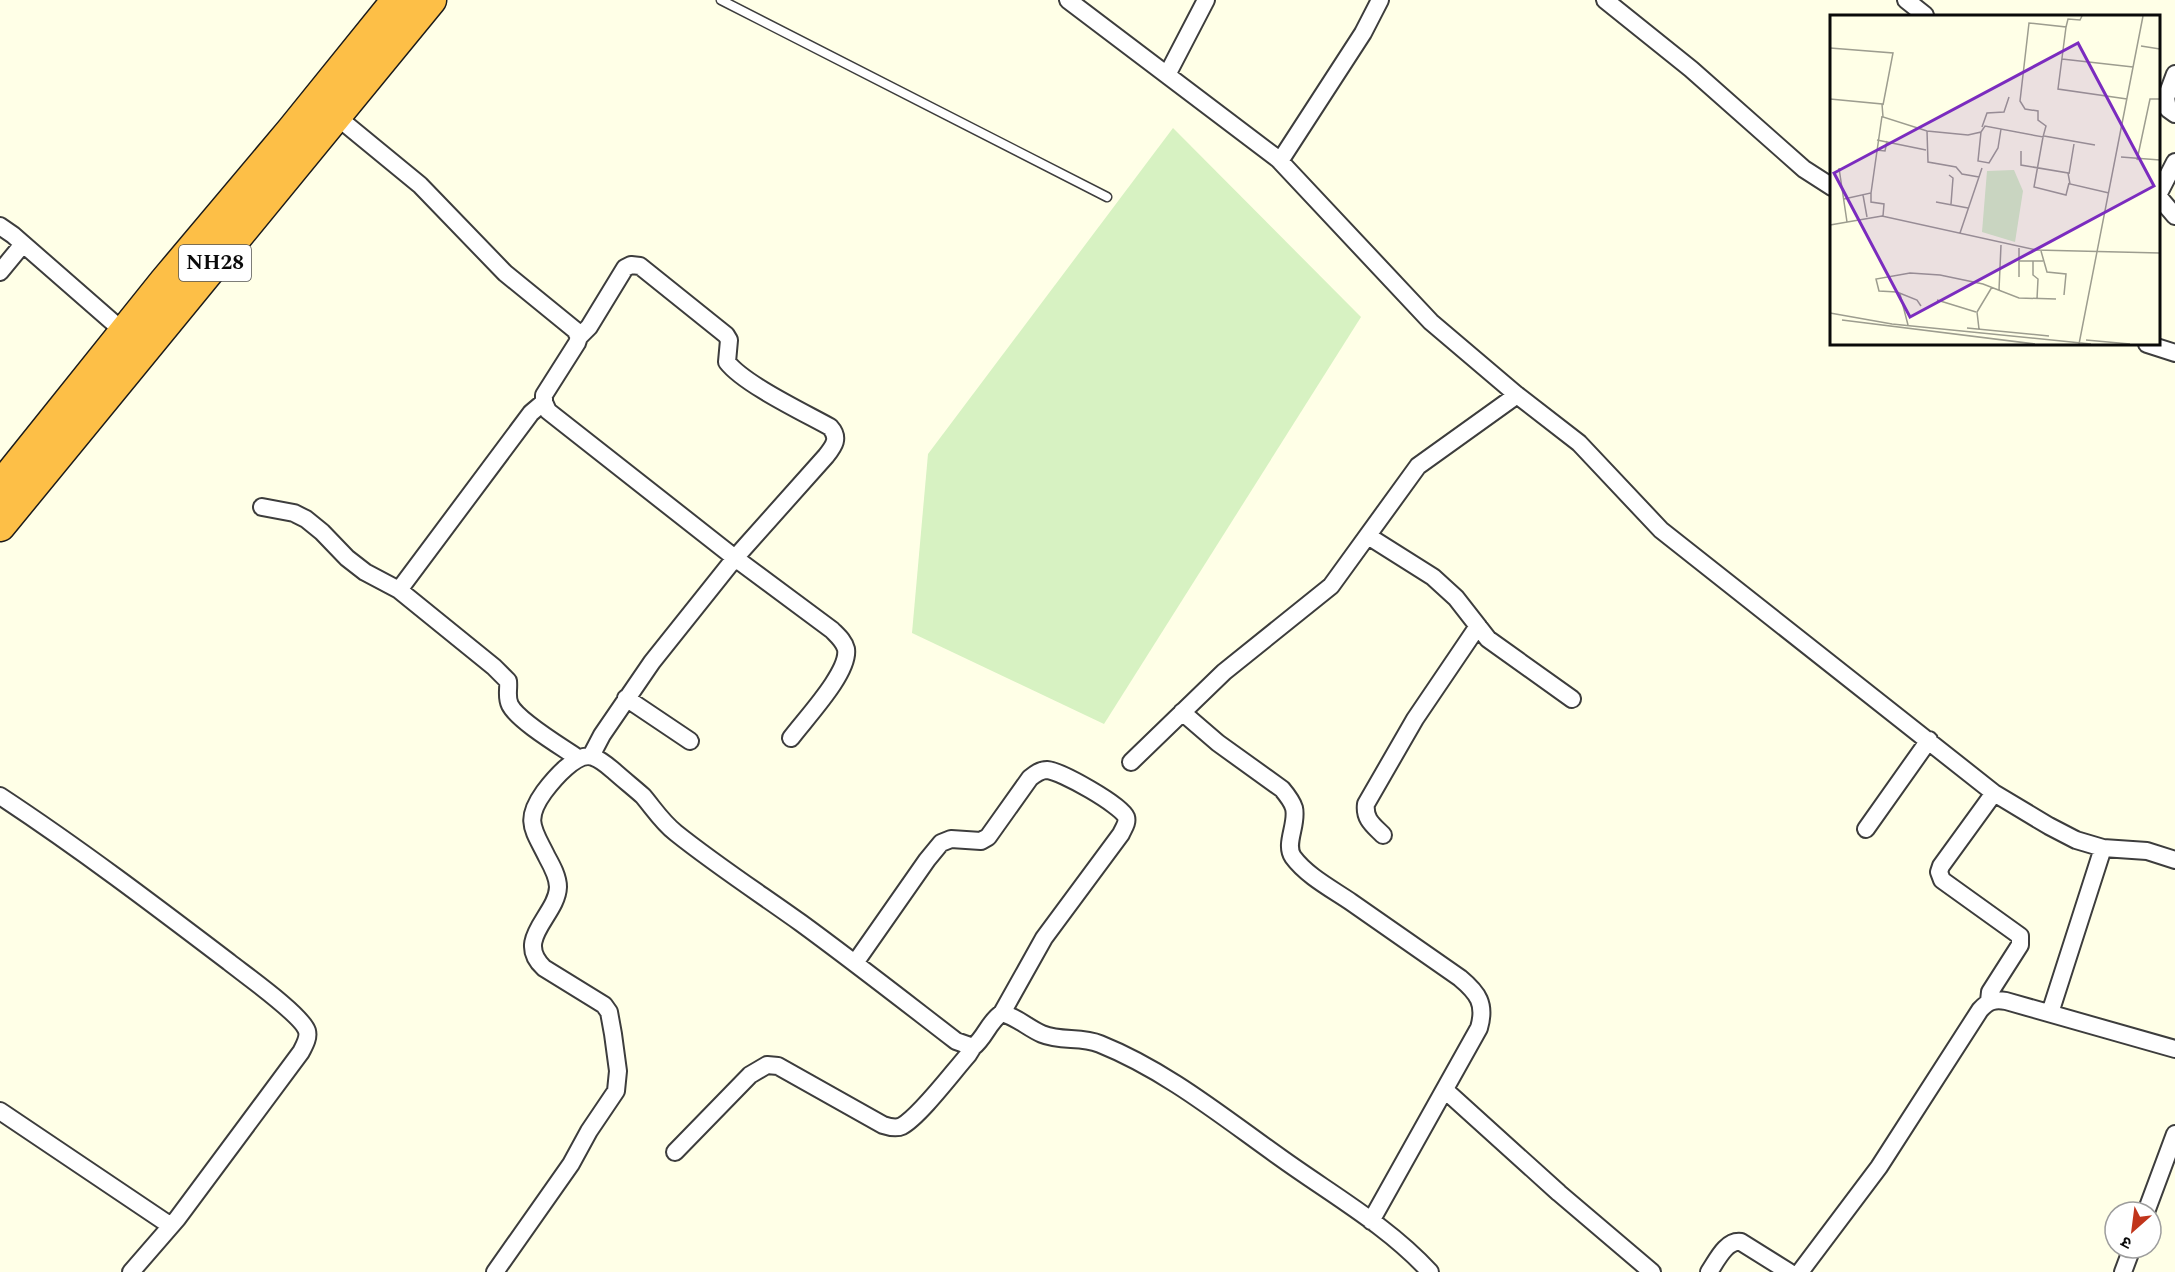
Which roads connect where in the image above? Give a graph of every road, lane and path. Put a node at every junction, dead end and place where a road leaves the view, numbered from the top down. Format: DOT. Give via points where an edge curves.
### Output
graph roads {
  1 [pos="398,0"];
  2 [pos="431,0"];
  3 [pos="721,0"];
  4 [pos="1068,0"];
  5 [pos="1206,0"];
  6 [pos="1380,0"];
  7 [pos="1605,0"];
  8 [pos="1906,0"];
  9 [pos="1925,15"];
  10 [pos="2175,74"];
  11 [pos="1167,75"];
  12 [pos="2175,114"];
  13 [pos="336,116"];
  14 [pos="1280,161"];
  15 [pos="2175,162"];
  16 [pos="1830,186"];
  17 [pos="2160,192"];
  18 [pos="1107,197"];
  19 [pos="2160,198"];
  20 [pos="2175,216"];
  21 [pos="0,226"];
  22 [pos="22,244"];
  23 [pos="0,272"];
  24 [pos="124,332"];
  25 [pos="579,337"];
  26 [pos="2149,345"];
  27 [pos="2175,353"];
  28 [pos="1517,395"];
  29 [pos="544,402"];
  30 [pos="0,487"];
  31 [pos="262,507"];
  32 [pos="0,526"];
  33 [pos="1368,536"];
  34 [pos="735,558"];
  35 [pos="399,590"];
  36 [pos="1478,626"];
  37 [pos="626,698"];
  38 [pos="1572,699"];
  39 [pos="1182,712"];
  40 [pos="791,738"];
  41 [pos="1929,740"];
  42 [pos="690,741"];
  43 [pos="585,757"];
  44 [pos="1131,762"];
  45 [pos="1994,793"];
  46 [pos="0,796"];
  47 [pos="1866,829"];
  48 [pos="1383,835"];
  49 [pos="2103,848"];
  50 [pos="2175,860"];
  51 [pos="855,963"];
  52 [pos="1989,1001"];
  53 [pos="1002,1013"];
  54 [pos="2050,1013"];
  55 [pos="973,1047"];
  56 [pos="2175,1049"];
  57 [pos="1445,1090"];
  58 [pos="0,1111"];
  59 [pos="2175,1134"];
  60 [pos="675,1152"];
  61 [pos="2150,1200"];
  62 [pos="1371,1221"];
  63 [pos="171,1226"];
  64 [pos="131,1272"];
  65 [pos="495,1272"];
  66 [pos="1430,1272"];
  67 [pos="1652,1272"];
  68 [pos="1709,1272"];
  69 [pos="1789,1272"];
  70 [pos="1800,1272"];
  1 -- 24 [label="highway, NH28"];
  2 -- 13 [label="highway, NH28"];
  3 -- 18 [label="lane"];
  4 -- 11 [label="street"];
  5 -- 11 [label="street"];
  6 -- 14 [label="street"];
  7 -- 16 [label="street" via="1691,69 1804,169"];
  8 -- 9 [label="street"];
  10 -- 12 [label="street" via="2166,98 2168,109"];
  11 -- 14 [label="street"];
  13 -- 25 [label="street" via="420,185 505,273"];
  13 -- 32 [label="highway, NH28"];
  14 -- 28 [label="street" via="1431,322"];
  15 -- 17 [label="street"];
  19 -- 20 [label="street"];
  21 -- 22 [label="street"];
  22 -- 23 [label="street"];
  22 -- 24 [label="street"];
  24 -- 30 [label="highway, NH28"];
  25 -- 29 [label="street" via="544,395"];
  25 -- 34 [label="street" via="625,268 631,264 640,266 726,335 726,362 732,369 834,432 834,445 826,456"];
  26 -- 27 [label="street"];
  28 -- 33 [label="street" via="1418,466"];
  28 -- 41 [label="street" via="1579,443 1661,530"];
  29 -- 34 [label="street" via="558,421"];
  29 -- 35 [label="street" via="531,412"];
  31 -- 35 [label="street" via="306,519 365,572"];
  33 -- 36 [label="street" via="1433,577"];
  33 -- 39 [label="street" via="1331,586 1224,672"];
  34 -- 37 [label="street"];
  34 -- 40 [label="street" via="832,630 846,651 839,675"];
  35 -- 43 [label="street" via="508,681 507,697 521,717"];
  36 -- 38 [label="street" via="1488,639"];
  36 -- 48 [label="street" via="1415,719 1366,804 1368,821"];
  37 -- 42 [label="street"];
  37 -- 43 [label="street"];
  39 -- 44 [label="street"];
  39 -- 57 [label="street" via="1289,798 1294,810 1290,847 1301,866 1471,987 1481,1002 1482,1017"];
  41 -- 45 [label="street"];
  41 -- 47 [label="street"];
  43 -- 51 [label="street" via="603,762 690,845"];
  43 -- 65 [label="street" via="569,764 544,791 532,818 532,830 556,877 558,889 534,937 532,951 544,968 609,1012 618,1081 616,1091 571,1164"];
  45 -- 49 [label="street" via="2076,840"];
  45 -- 52 [label="street" via="1939,872 1942,880 2020,936 2020,945 1990,992"];
  46 -- 63 [label="street" via="130,887 260,986 307,1030 308,1038 301,1052"];
  49 -- 50 [label="street" via="2147,851"];
  49 -- 54 [label="street"];
  51 -- 53 [label="street" via="941,843 951,839 981,841 988,837 1030,777 1047,770 1059,773 1118,807 1127,822 1044,938"];
  51 -- 55 [label="street" via="956,1041"];
  52 -- 54 [label="street" via="2006,1000"];
  52 -- 70 [label="street" via="1879,1167"];
  53 -- 55 [label="street"];
  53 -- 62 [label="street" via="1040,1034 1099,1043 1155,1070"];
  54 -- 56 [label="street"];
  55 -- 60 [label="street" via="921,1109 901,1126 892,1127 778,1066 767,1065 750,1075"];
  57 -- 62 [label="street"];
  57 -- 67 [label="street"];
  58 -- 63 [label="street"];
  59 -- 61 [label="street"];
  62 -- 66 [label="street"];
  63 -- 64 [label="street"];
  68 -- 69 [label="street" via="1734,1241"];
}
